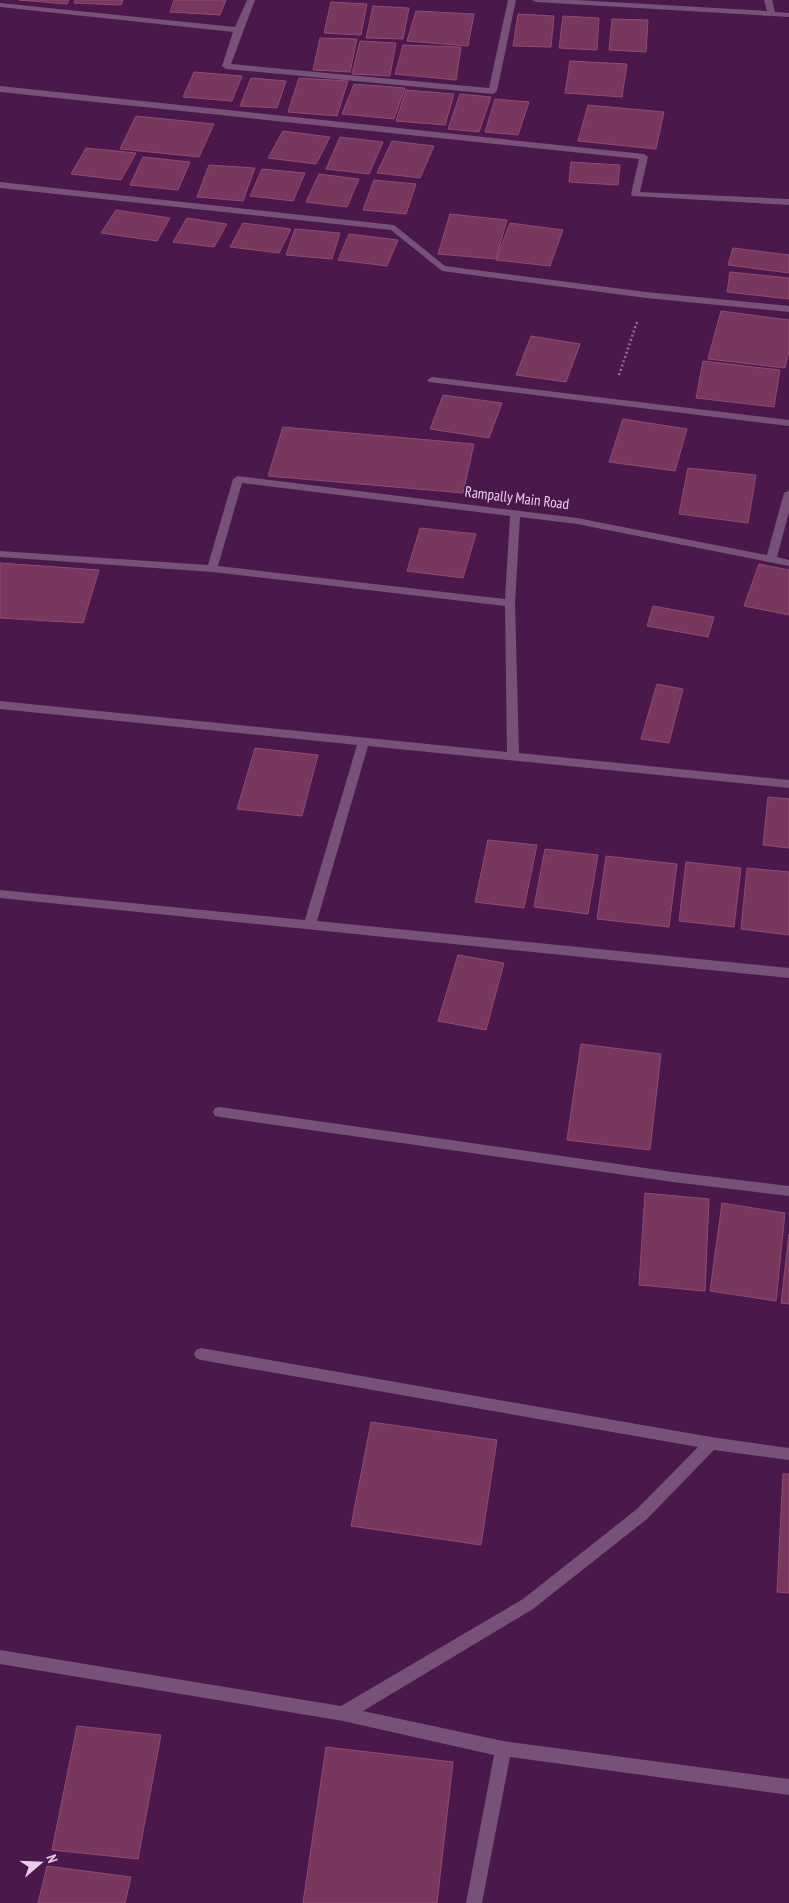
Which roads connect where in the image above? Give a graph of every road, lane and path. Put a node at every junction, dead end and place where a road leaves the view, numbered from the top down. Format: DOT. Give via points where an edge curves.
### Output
graph roads {
  1 [pos="251,0"];
  2 [pos="512,0"];
  3 [pos="536,0"];
  4 [pos="768,0"];
  5 [pos="0,5"];
  6 [pos="772,15"];
  7 [pos="789,15"];
  8 [pos="238,30"];
  9 [pos="0,90"];
  10 [pos="0,185"];
  11 [pos="789,202"];
  12 [pos="646,295"];
  13 [pos="789,309"];
  14 [pos="432,380"];
  15 [pos="610,401"];
  16 [pos="789,423"];
  17 [pos="789,493"];
  18 [pos="515,513"];
  19 [pos="0,554"];
  20 [pos="771,559"];
  21 [pos="789,563"];
  22 [pos="212,568"];
  23 [pos="510,603"];
  24 [pos="0,705"];
  25 [pos="363,743"];
  26 [pos="513,756"];
  27 [pos="789,784"];
  28 [pos="0,894"];
  29 [pos="309,926"];
  30 [pos="789,973"];
  31 [pos="220,1112"];
  32 [pos="789,1191"];
  33 [pos="201,1354"];
  34 [pos="711,1443"];
  35 [pos="789,1454"];
  36 [pos="0,1657"];
  37 [pos="343,1714"];
  38 [pos="503,1749"];
  39 [pos="789,1787"];
  40 [pos="474,1903"];
  1 -- 8 [label="street"];
  2 -- 8 [label="street" via="493,91 226,66"];
  3 -- 6 [label="street"];
  4 -- 6 [label="street"];
  5 -- 8 [label="street"];
  6 -- 7 [label="street"];
  9 -- 11 [label="street" via="644,157 635,194"];
  10 -- 12 [label="street" via="394,228 442,268"];
  12 -- 13 [label="street"];
  12 -- 15 [label="path"];
  14 -- 15 [label="street"];
  15 -- 16 [label="street"];
  17 -- 20 [label="street"];
  18 -- 20 [label="street, Rampally Main Road" via="577,521"];
  18 -- 22 [label="street, Rampally Main Road" via="238,479"];
  18 -- 23 [label="street"];
  19 -- 22 [label="street"];
  20 -- 21 [label="street, Rampally Main Road"];
  22 -- 23 [label="street"];
  23 -- 26 [label="street"];
  24 -- 25 [label="street"];
  25 -- 26 [label="street"];
  25 -- 29 [label="street"];
  26 -- 27 [label="street"];
  28 -- 29 [label="street"];
  29 -- 30 [label="street"];
  31 -- 32 [label="street"];
  33 -- 34 [label="street"];
  34 -- 35 [label="street"];
  34 -- 37 [label="street" via="642,1514 528,1604"];
  36 -- 37 [label="street"];
  37 -- 38 [label="street"];
  38 -- 39 [label="street"];
  38 -- 40 [label="street"];
}
